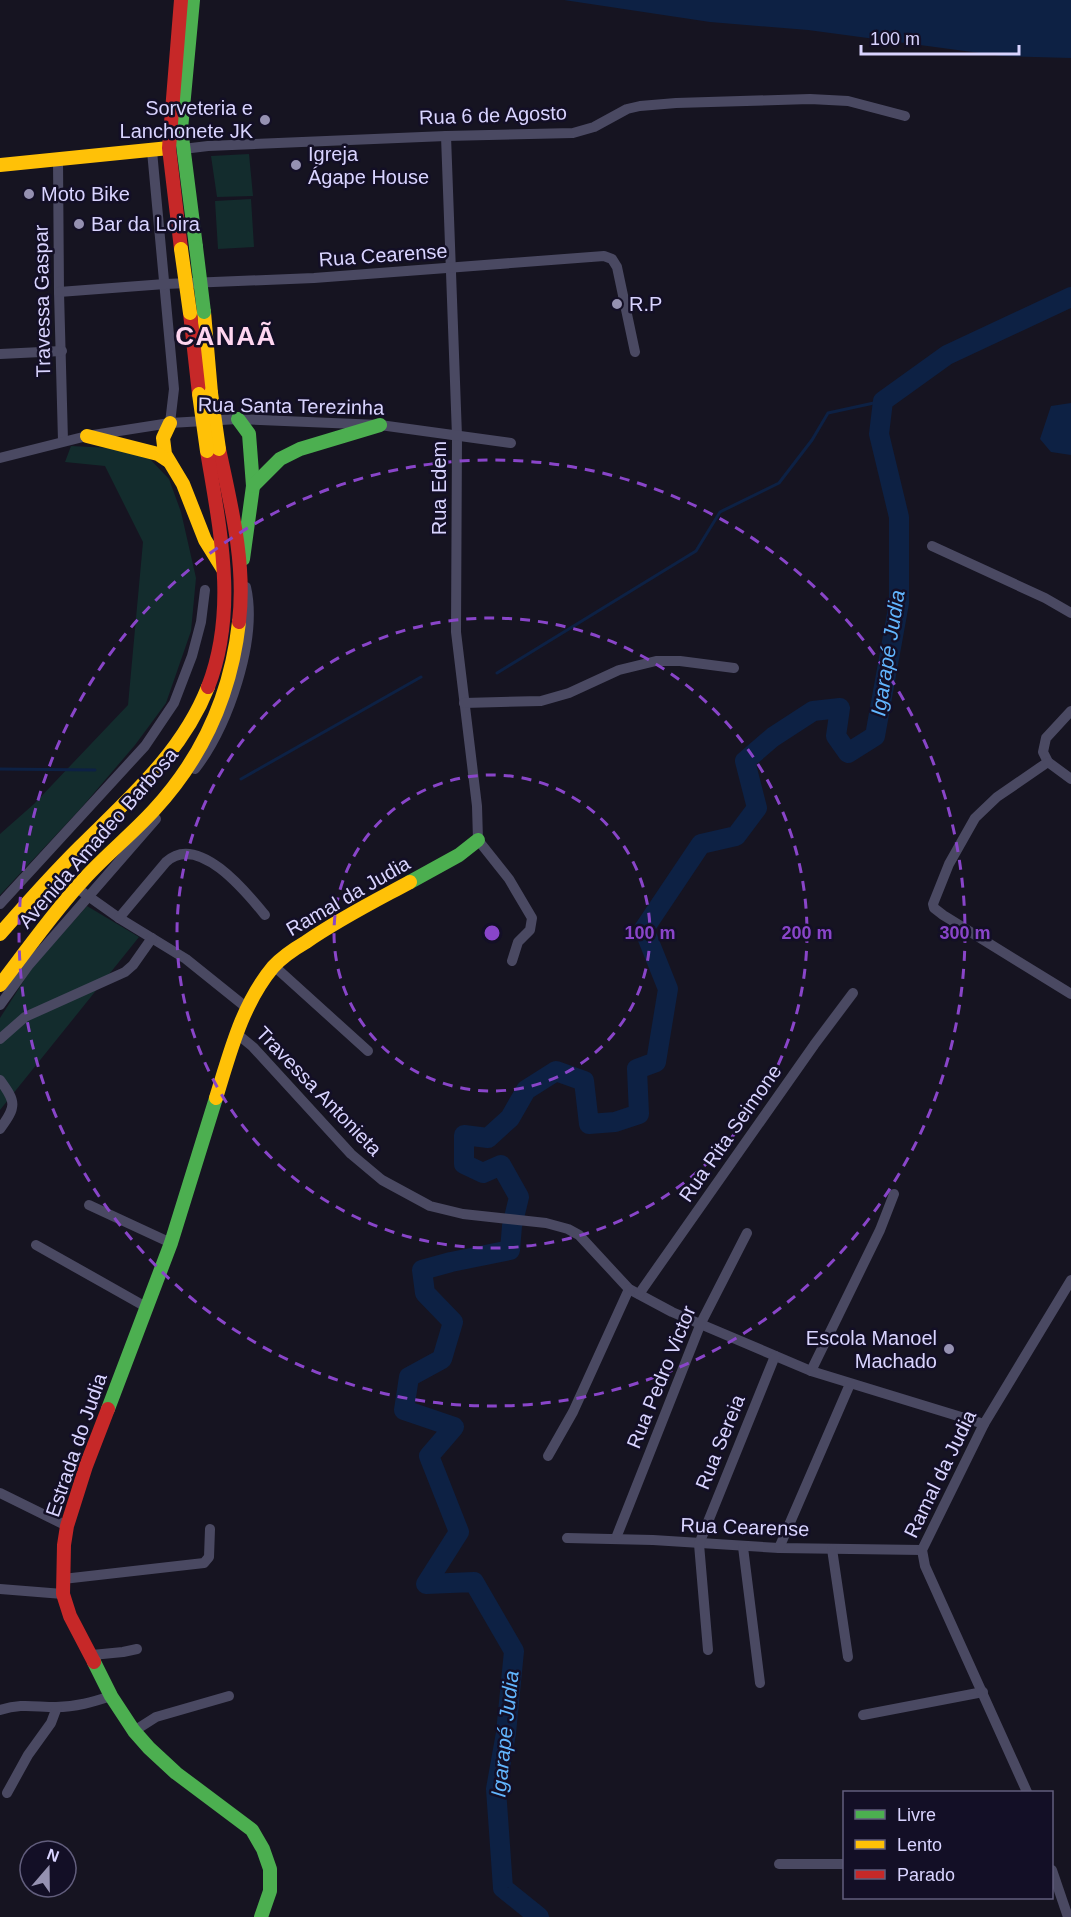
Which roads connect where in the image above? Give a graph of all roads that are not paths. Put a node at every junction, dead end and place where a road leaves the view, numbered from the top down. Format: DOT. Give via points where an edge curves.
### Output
graph roads {
  1 [pos="181,0"];
  2 [pos="193,0"];
  3 [pos="905,116"];
  4 [pos="446,136"];
  5 [pos="176,149"];
  6 [pos="152,151"];
  7 [pos="58,160"];
  8 [pos="0,165"];
  9 [pos="450,268"];
  10 [pos="165,284"];
  11 [pos="59,292"];
  12 [pos="197,313"];
  13 [pos="62,351"];
  14 [pos="635,352"];
  15 [pos="0,354"];
  16 [pos="238,419"];
  17 [pos="170,423"];
  18 [pos="380,425"];
  19 [pos="87,436"];
  20 [pos="457,436"];
  21 [pos="63,441"];
  22 [pos="511,443"];
  23 [pos="213,450"];
  24 [pos="0,458"];
  25 [pos="166,460"];
  26 [pos="253,486"];
  27 [pos="932,546"];
  28 [pos="224,570"];
  29 [pos="241,574"];
  30 [pos="205,590"];
  31 [pos="1071,613"];
  32 [pos="734,668"];
  33 [pos="464,703"];
  34 [pos="1071,711"];
  35 [pos="1048,762"];
  36 [pos="1071,779"];
  37 [pos="478,840"];
  38 [pos="82,892"];
  39 [pos="0,904"];
  40 [pos="265,915"];
  41 [pos="119,918"];
  42 [pos="0,934"];
  43 [pos="152,938"];
  44 [pos="512,961"];
  45 [pos="274,966"];
  46 [pos="0,985"];
  47 [pos="853,993"];
  48 [pos="1071,994"];
  49 [pos="0,1005"];
  50 [pos="247,1008"];
  51 [pos="236,1033"];
  52 [pos="0,1039"];
  53 [pos="368,1051"];
  54 [pos="0,1080"];
  55 [pos="0,1129"];
  56 [pos="894,1194"];
  57 [pos="89,1205"];
  58 [pos="747,1233"];
  59 [pos="171,1243"];
  60 [pos="36,1245"];
  61 [pos="1071,1280"];
  62 [pos="634,1292"];
  63 [pos="146,1307"];
  64 [pos="701,1323"];
  65 [pos="775,1356"];
  66 [pos="811,1371"];
  67 [pos="850,1384"];
  68 [pos="984,1424"];
  69 [pos="548,1456"];
  70 [pos="0,1493"];
  71 [pos="67,1526"];
  72 [pos="210,1529"];
  73 [pos="567,1538"];
  74 [pos="616,1538"];
  75 [pos="699,1544"];
  76 [pos="743,1546"];
  77 [pos="779,1548"];
  78 [pos="832,1549"];
  79 [pos="922,1551"];
  80 [pos="63,1579"];
  81 [pos="0,1589"];
  82 [pos="63,1594"];
  83 [pos="137,1649"];
  84 [pos="708,1650"];
  85 [pos="92,1655"];
  86 [pos="848,1657"];
  87 [pos="760,1683"];
  88 [pos="983,1692"];
  89 [pos="111,1695"];
  90 [pos="229,1696"];
  91 [pos="57,1707"];
  92 [pos="0,1710"];
  93 [pos="863,1715"];
  94 [pos="134,1731"];
  95 [pos="1027,1791"];
  96 [pos="7,1794"];
  97 [pos="779,1864"];
  98 [pos="843,1864"];
  99 [pos="1053,1873"];
  100 [pos="261,1917"];
  101 [pos="1068,1917"];
  1 -- 5 [label="main road, Avenida Amadeo Barbosa"];
  2 -- 5 [label="main road, Avenida Amadeo Barbosa"];
  3 -- 4 [label="street, Rua 6 de Agosto" via="848,101 676,103 627,109 594,127 573,133"];
  4 -- 5 [label="street, Rua 6 de Agosto"];
  4 -- 9 [label="street, Rua Edem"];
  5 -- 6 [label="main road, Rua 6 de Agosto"];
  5 -- 12 [label="main road, Avenida Amadeo Barbosa, bridge" via="196,247"];
  5 -- 12 [label="main road, Avenida Amadeo Barbosa, bridge" via="181,249"];
  6 -- 7 [label="main road, Rua 6 de Agosto"];
  6 -- 10 [label="street"];
  7 -- 8 [label="main road, Rua 6 de Agosto"];
  7 -- 11 [label="street, Travessa Gaspar"];
  9 -- 10 [label="street, Rua Cearense"];
  9 -- 14 [label="street, Rua Cearense" via="604,256 617,267"];
  9 -- 20 [label="street, Rua Edem"];
  10 -- 11 [label="street, Rua Cearense"];
  10 -- 17 [label="street" via="174,390"];
  11 -- 13 [label="street, Travessa Gaspar"];
  12 -- 23 [label="main road, Avenida Amadeo Barbosa, bridge"];
  13 -- 15 [label="street"];
  13 -- 21 [label="street, Travessa Gaspar"];
  16 -- 17 [label="street, Rua Santa Terezinha"];
  16 -- 18 [label="street, Rua Santa Terezinha"];
  16 -- 26 [label="main road" via="249,434"];
  17 -- 19 [label="street, Rua Santa Terezinha"];
  17 -- 25 [label="main road" via="162,436"];
  18 -- 20 [label="street, Rua Santa Terezinha"];
  18 -- 26 [label="main road" via="300,449 280,459"];
  19 -- 21 [label="street, Rua Santa Terezinha"];
  19 -- 25 [label="main road" via="158,454"];
  20 -- 22 [label="street, Rua Santa Terezinha"];
  20 -- 33 [label="street, Rua Edem" via="456,632"];
  21 -- 24 [label="street, Rua Santa Terezinha"];
  23 -- 28 [label="main road, Avenida Amadeo Barbosa"];
  23 -- 29 [label="main road, Avenida Amadeo Barbosa" via="232,516"];
  25 -- 28 [label="main road" via="186,488 206,544"];
  26 -- 29 [label="main road"];
  27 -- 31 [label="street"];
  28 -- 42 [label="main road, Avenida Amadeo Barbosa" via="225,609 217,658 211,681 186,731 156,772 43,885"];
  29 -- 38 [label="main road, Avenida Amadeo Barbosa" via="233,667 211,728 161,801"];
  30 -- 39 [label="street" via="192,657 174,703 145,746"];
  32 -- 33 [label="street" via="656,662 619,670 541,701"];
  33 -- 37 [label="street, Rua Edem"];
  34 -- 35 [label="street" via="1051,731 1043,746"];
  35 -- 36 [label="street"];
  35 -- 48 [label="street" via="997,797 975,818 933,904 938,912"];
  37 -- 44 [label="street" via="509,879 532,918 530,930 519,942"];
  37 -- 45 [label="main road, Ramal da Judia" via="449,861 323,930"];
  38 -- 41 [label="street"];
  38 -- 46 [label="main road, Avenida Amadeo Barbosa"];
  38 -- 49 [label="street"];
  40 -- 41 [label="street" via="228,874 199,857 183,855 170,858"];
  41 -- 43 [label="street"];
  43 -- 50 [label="street" via="194,965"];
  43 -- 52 [label="street" via="125,972 25,1017"];
  45 -- 50 [label="main road, Ramal da Judia"];
  45 -- 53 [label="street"];
  47 -- 62 [label="street, Rua Rita Seimone"];
  50 -- 51 [label="main road, Ramal da Judia"];
  51 -- 59 [label="main road, Estrada do Judia"];
  51 -- 62 [label="street, Travessa Antonieta" via="374,1173 430,1206 568,1229 579,1235"];
  54 -- 55 [label="street" via="14,1104"];
  56 -- 66 [label="street"];
  57 -- 59 [label="street"];
  58 -- 64 [label="street, Rua Pedro Victor"];
  59 -- 63 [label="main road, Estrada do Judia"];
  60 -- 63 [label="street"];
  61 -- 68 [label="street, Ramal da Judia"];
  62 -- 64 [label="street, Travessa Antonieta"];
  62 -- 69 [label="street"];
  63 -- 71 [label="main road, Estrada do Judia"];
  64 -- 65 [label="street, Travessa Antonieta"];
  64 -- 74 [label="street, Rua Pedro Victor"];
  65 -- 66 [label="street, Travessa Antonieta"];
  65 -- 75 [label="street, Rua Sereia"];
  66 -- 67 [label="street, Travessa Antonieta"];
  67 -- 68 [label="street, Travessa Antonieta"];
  67 -- 77 [label="street"];
  68 -- 79 [label="street, Ramal da Judia"];
  70 -- 71 [label="street"];
  71 -- 80 [label="main road, Estrada do Judia"];
  72 -- 80 [label="street" via="209,1557 204,1563"];
  73 -- 74 [label="street, Rua Cearense"];
  74 -- 75 [label="street, Rua Cearense"];
  75 -- 76 [label="street, Rua Cearense"];
  75 -- 84 [label="street, Rua Sereia"];
  76 -- 77 [label="street, Rua Cearense"];
  76 -- 87 [label="street"];
  77 -- 78 [label="street, Rua Cearense"];
  78 -- 79 [label="street, Rua Cearense"];
  78 -- 86 [label="street"];
  79 -- 88 [label="street, Ramal da Judia"];
  80 -- 82 [label="main road, Estrada do Judia"];
  81 -- 82 [label="street"];
  82 -- 85 [label="main road, Estrada do Judia" via="70,1616"];
  83 -- 85 [label="street"];
  85 -- 89 [label="main road, Estrada do Judia"];
  88 -- 93 [label="street"];
  88 -- 95 [label="street, Ramal da Judia"];
  89 -- 91 [label="street" via="86,1705"];
  89 -- 94 [label="main road, Estrada do Judia"];
  90 -- 94 [label="street" via="156,1717"];
  91 -- 92 [label="street" via="14,1705"];
  91 -- 96 [label="street"];
  94 -- 100 [label="main road, Estrada do Judia" via="176,1773 252,1830 270,1869 270,1891"];
  97 -- 98 [label="street"];
  99 -- 101 [label="street"];
}
